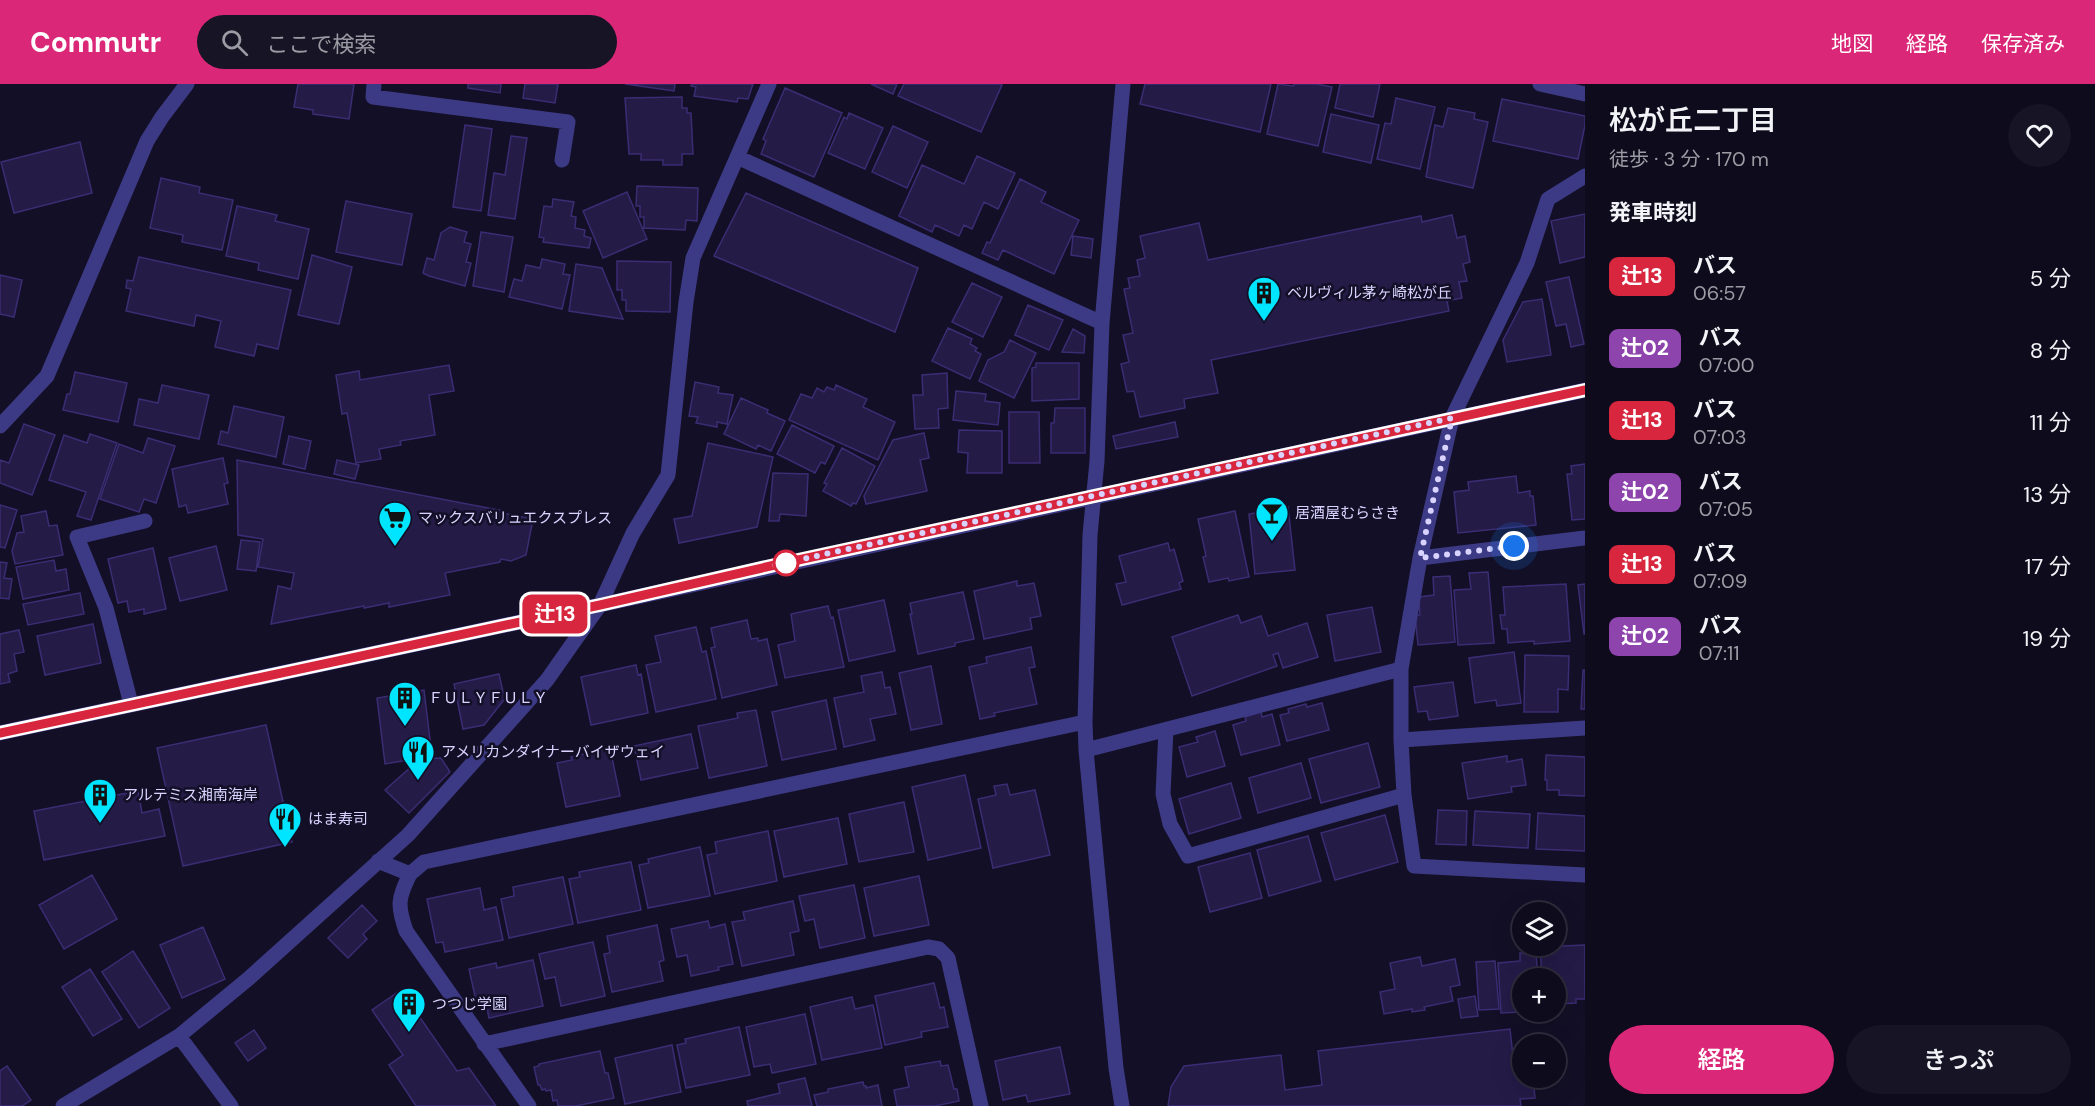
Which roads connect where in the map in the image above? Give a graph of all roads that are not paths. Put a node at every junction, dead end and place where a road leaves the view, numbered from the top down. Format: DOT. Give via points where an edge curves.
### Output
graph roads {
  1 [pos="187,84"];
  2 [pos="374,84"];
  3 [pos="770,84"];
  4 [pos="1123,84"];
  5 [pos="1540,84"];
  6 [pos="1585,94"];
  7 [pos="737,157"];
  8 [pos="562,160"];
  9 [pos="1585,176"];
  10 [pos="1102,323"];
  11 [pos="1585,390"];
  12 [pos="1452,418"];
  13 [pos="0,426"];
  14 [pos="1093,497"];
  15 [pos="146,521"];
  16 [pos="1585,537"];
  17 [pos="1420,558"];
  18 [pos="600,605"];
  19 [pos="1401,669"];
  20 [pos="131,704"];
  21 [pos="1085,722"];
  22 [pos="1585,728"];
  23 [pos="1166,730"];
  24 [pos="0,733"];
  25 [pos="1401,740"];
  26 [pos="1086,750"];
  27 [pos="1404,795"];
  28 [pos="378,861"];
  29 [pos="410,874"];
  30 [pos="1585,875"];
  31 [pos="179,1036"];
  32 [pos="484,1044"];
  33 [pos="63,1106"];
  34 [pos="231,1106"];
  35 [pos="529,1106"];
  36 [pos="981,1106"];
  37 [pos="1122,1106"];
  1 -- 13 [label="street" via="147,141 47,376"];
  2 -- 8 [label="street" via="373,97 568,122"];
  3 -- 7 [label="street"];
  4 -- 10 [label="street"];
  5 -- 6 [label="street"];
  7 -- 10 [label="street"];
  7 -- 18 [label="street" via="693,258 668,475 633,533"];
  9 -- 12 [label="street" via="1548,199 1527,263"];
  10 -- 14 [label="street"];
  11 -- 12 [label="street"];
  12 -- 14 [label="street"];
  12 -- 17 [label="street"];
  14 -- 18 [label="street"];
  14 -- 21 [label="street"];
  15 -- 20 [label="street" via="77,537 105,608"];
  16 -- 17 [label="street"];
  17 -- 19 [label="street"];
  18 -- 20 [label="street"];
  18 -- 28 [label="street" via="548,680 408,835"];
  19 -- 23 [label="street"];
  19 -- 25 [label="street"];
  20 -- 24 [label="street"];
  21 -- 26 [label="street"];
  21 -- 29 [label="street" via="424,862"];
  22 -- 25 [label="street"];
  23 -- 26 [label="street"];
  23 -- 27 [label="street" via="1163,794 1170,824 1188,856"];
  25 -- 27 [label="street"];
  26 -- 37 [label="street"];
  27 -- 30 [label="street" via="1414,866"];
  28 -- 29 [label="street"];
  28 -- 31 [label="street"];
  29 -- 32 [label="street" via="401,892 400,912 406,931"];
  31 -- 33 [label="street"];
  31 -- 34 [label="street"];
  32 -- 35 [label="street"];
  32 -- 36 [label="street" via="928,947 939,949 948,958"];
}
